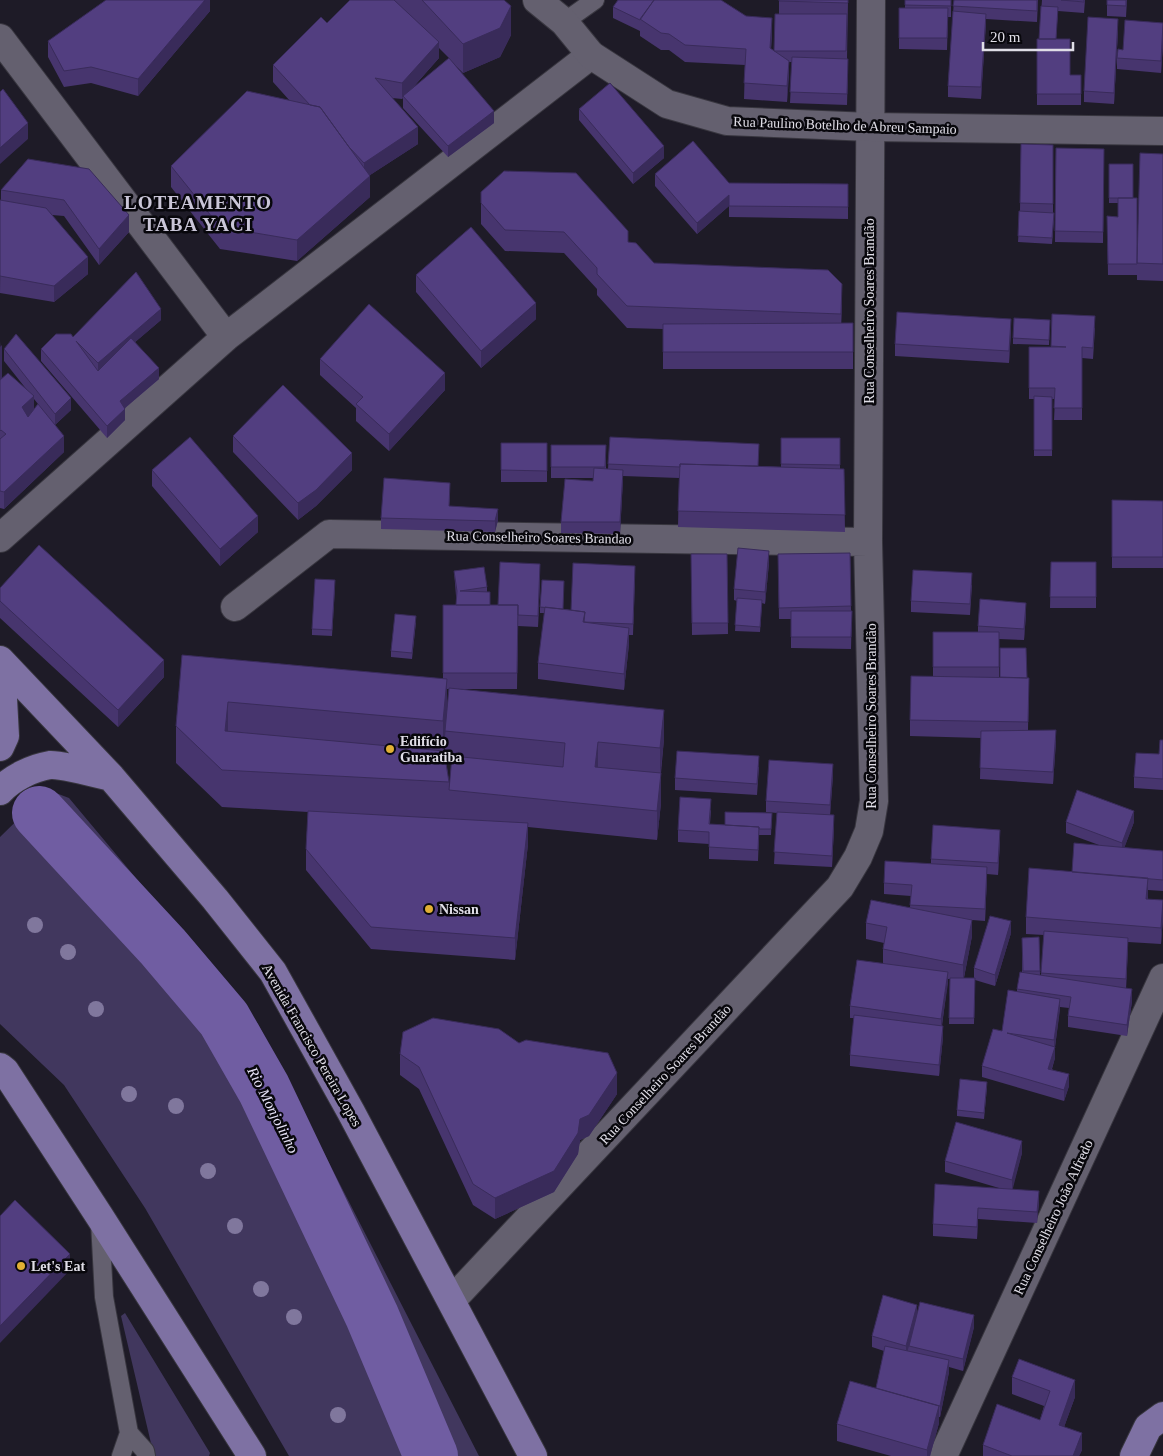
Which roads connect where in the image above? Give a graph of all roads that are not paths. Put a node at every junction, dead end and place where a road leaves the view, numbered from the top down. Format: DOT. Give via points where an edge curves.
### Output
graph roads {
  1 [pos="537,0"];
  2 [pos="595,0"];
  3 [pos="871,0"];
  4 [pos="564,22"];
  5 [pos="0,38"];
  6 [pos="591,54"];
  7 [pos="870,127"];
  8 [pos="1163,131"];
  9 [pos="226,337"];
  10 [pos="0,538"];
  11 [pos="868,542"];
  12 [pos="235,607"];
  13 [pos="0,660"];
  14 [pos="0,674"];
  15 [pos="0,747"];
  16 [pos="111,777"];
  17 [pos="0,792"];
  18 [pos="1163,978"];
  19 [pos="0,1067"];
  20 [pos="100,1217"];
  21 [pos="452,1300"];
  22 [pos="1163,1416"];
  23 [pos="129,1433"];
  24 [pos="121,1456"];
  25 [pos="146,1456"];
  26 [pos="252,1456"];
  27 [pos="533,1456"];
  28 [pos="943,1456"];
  29 [pos="1134,1456"];
  1 -- 4 [label="street, Rua Paulino Botelho de Abreu Sampaio"];
  2 -- 4 [label="lane"];
  3 -- 7 [label="street, Rua Conselheiro Soares Brandão"];
  4 -- 6 [label="street, Rua Paulino Botelho de Abreu Sampaio"];
  5 -- 9 [label="street"];
  6 -- 7 [label="street, Rua Paulino Botelho de Abreu Sampaio" via="667,104 727,121"];
  6 -- 9 [label="street"];
  7 -- 8 [label="street, Rua Paulino Botelho de Abreu Sampaio"];
  7 -- 11 [label="street, Rua Conselheiro Soares Brandão"];
  9 -- 10 [label="street"];
  11 -- 12 [label="street, Rua Conselheiro Soares Brandao" via="329,534"];
  11 -- 21 [label="street, Rua Conselheiro Soares Brandão" via="874,801 869,832 858,857 840,887"];
  13 -- 16 [label="main road, Avenida Francisco Pereira Lopes"];
  14 -- 15 [label="main road" via="5,736"];
  16 -- 17 [label="main road" via="52,765 9,781"];
  16 -- 21 [label="main road, Avenida Francisco Pereira Lopes" via="215,899 272,972"];
  18 -- 28 [label="street, Rua Conselheiro João Alfredo"];
  19 -- 20 [label="main road"];
  20 -- 23 [label="lane" via="104,1297"];
  20 -- 26 [label="main road"];
  21 -- 27 [label="main road, Avenida Francisco Pereira Lopes"];
  22 -- 29 [label="main road" via="1148,1427"];
  23 -- 24 [label="lane"];
  23 -- 25 [label="lane"];
}
